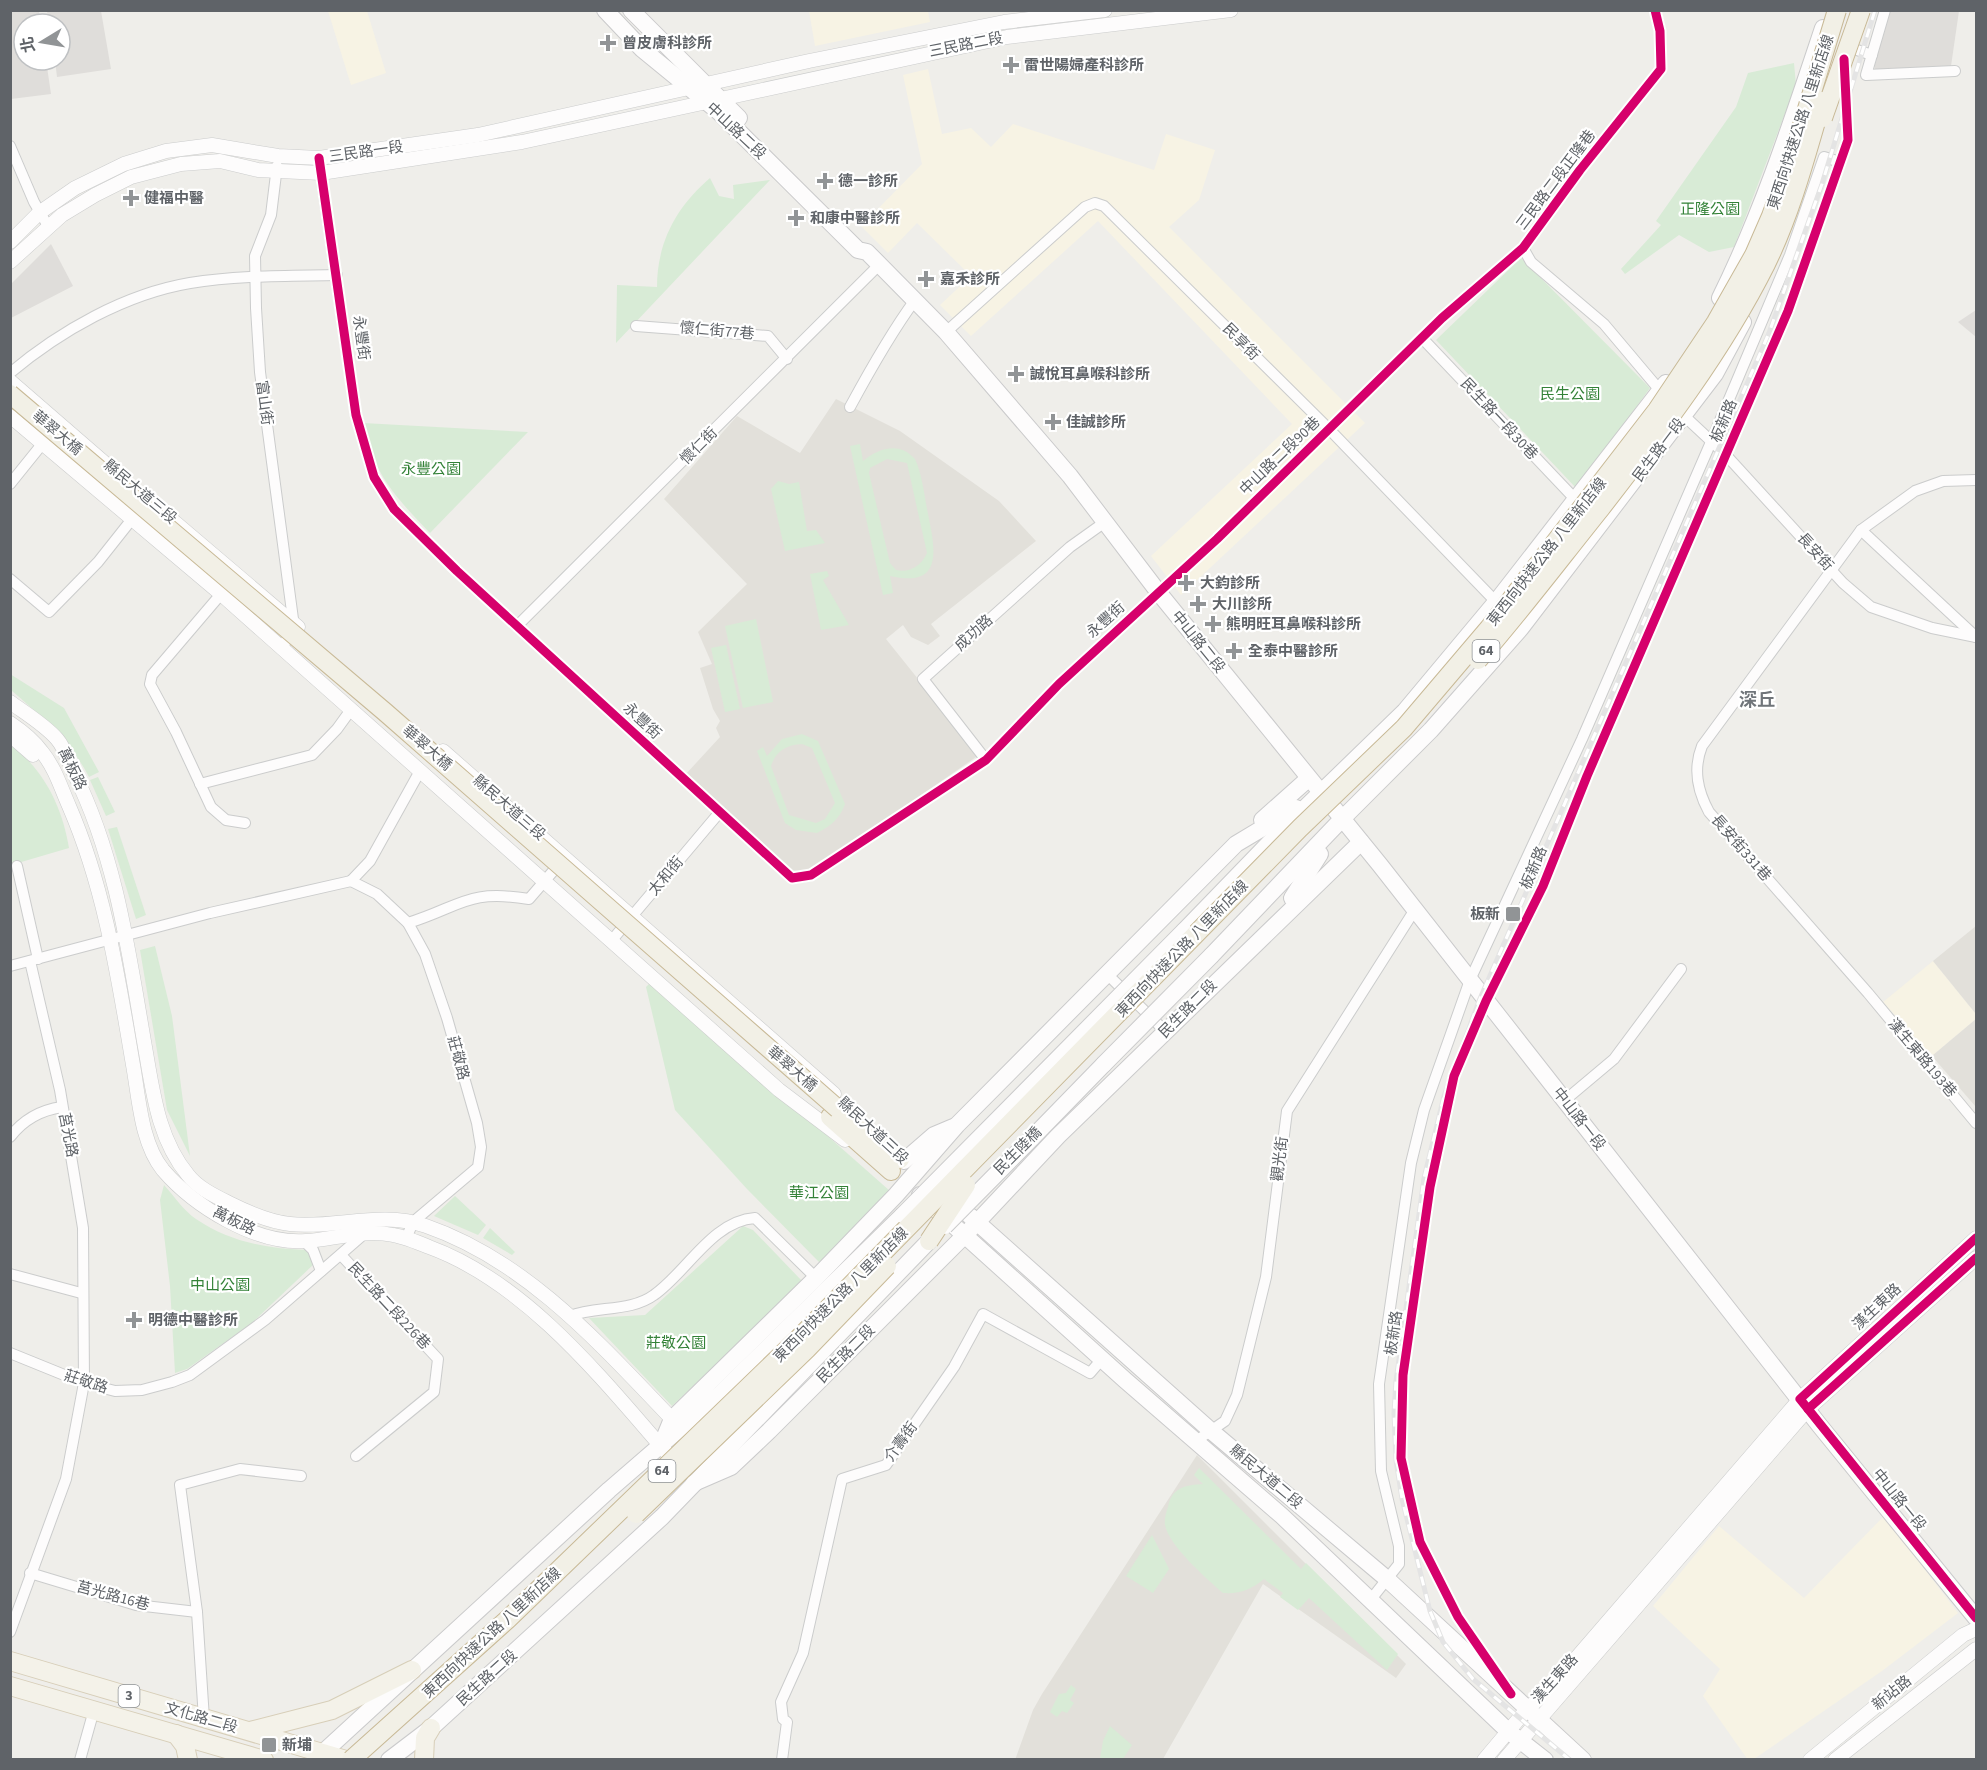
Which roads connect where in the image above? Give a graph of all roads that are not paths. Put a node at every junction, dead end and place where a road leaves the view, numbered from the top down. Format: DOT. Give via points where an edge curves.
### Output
graph roads {
  1 [pos="605,10"];
  2 [pos="631,10"];
  3 [pos="1105,10"];
  4 [pos="1231,10"];
  5 [pos="1655,10"];
  6 [pos="1829,10"];
  7 [pos="1837,10"];
  8 [pos="1849,10"];
  9 [pos="1860,10"];
  10 [pos="1885,10"];
  11 [pos="1846,53"];
  12 [pos="1872,55"];
  13 [pos="1955,71"];
  14 [pos="689,89"];
  15 [pos="710,94"];
  16 [pos="10,146"];
  17 [pos="278,156"];
  18 [pos="143,157"];
  19 [pos="319,158"];
  20 [pos="1840,162"];
  21 [pos="1804,164"];
  22 [pos="276,171"];
  23 [pos="147,172"];
  24 [pos="321,173"];
  25 [pos="39,213"];
  26 [pos="48,226"];
  27 [pos="1750,239"];
  28 [pos="10,242"];
  29 [pos="1523,248"];
  30 [pos="1785,253"];
  31 [pos="10,262"];
  32 [pos="1806,262"];
  33 [pos="879,265"];
  34 [pos="337,275"];
  35 [pos="256,277"];
  36 [pos="915,300"];
  37 [pos="636,326"];
  38 [pos="946,332"];
  39 [pos="1422,338"];
  40 [pos="786,359"];
  41 [pos="10,373"];
  42 [pos="10,381"];
  43 [pos="1660,391"];
  44 [pos="10,394"];
  45 [pos="10,407"];
  46 [pos="850,407"];
  47 [pos="10,416"];
  48 [pos="1684,417"];
  49 [pos="1329,429"];
  50 [pos="1711,442"];
  51 [pos="43,443"];
  52 [pos="1726,455"];
  53 [pos="1977,480"];
  54 [pos="10,484"];
  55 [pos="143,496"];
  56 [pos="1576,500"];
  57 [pos="133,519"];
  58 [pos="1105,522"];
  59 [pos="1861,530"];
  60 [pos="1833,572"];
  61 [pos="10,579"];
  62 [pos="1159,593"];
  63 [pos="221,594"];
  64 [pos="1496,602"];
  65 [pos="294,623"];
  66 [pos="517,626"];
  67 [pos="1521,628"];
  68 [pos="1976,637"];
  69 [pos="283,649"];
  70 [pos="10,702"];
  71 [pos="10,710"];
  72 [pos="350,711"];
  73 [pos="10,723"];
  74 [pos="10,735"];
  75 [pos="67,759"];
  76 [pos="986,760"];
  77 [pos="54,770"];
  78 [pos="420,771"];
  79 [pos="1308,778"];
  80 [pos="200,784"];
  81 [pos="1320,794"];
  82 [pos="719,813"];
  83 [pos="1342,819"];
  84 [pos="245,823"];
  85 [pos="1361,842"];
  86 [pos="1236,844"];
  87 [pos="565,857"];
  88 [pos="17,866"];
  89 [pos="351,881"];
  90 [pos="545,881"];
  91 [pos="1414,911"];
  92 [pos="633,916"];
  93 [pos="1278,919"];
  94 [pos="408,922"];
  95 [pos="126,935"];
  96 [pos="112,939"];
  97 [pos="612,940"];
  98 [pos="34,960"];
  99 [pos="10,966"];
  100 [pos="1681,969"];
  101 [pos="1107,974"];
  102 [pos="1470,980"];
  103 [pos="1868,993"];
  104 [pos="1491,1007"];
  105 [pos="1165,1031"];
  106 [pos="1564,1101"];
  107 [pos="62,1107"];
  108 [pos="834,1113"];
  109 [pos="1977,1123"];
  110 [pos="10,1137"];
  111 [pos="903,1166"];
  112 [pos="964,1179"];
  113 [pos="906,1184"];
  114 [pos="941,1203"];
  115 [pos="903,1215"];
  116 [pos="413,1222"];
  117 [pos="971,1228"];
  118 [pos="364,1234"];
  119 [pos="1977,1238"];
  120 [pos="406,1239"];
  121 [pos="304,1241"];
  122 [pos="929,1241"];
  123 [pos="341,1255"];
  124 [pos="1977,1258"];
  125 [pos="321,1272"];
  126 [pos="10,1274"];
  127 [pos="816,1278"];
  128 [pos="81,1293"];
  129 [pos="570,1316"];
  130 [pos="10,1353"];
  131 [pos="1102,1359"];
  132 [pos="84,1383"];
  133 [pos="1804,1404"];
  134 [pos="677,1424"];
  135 [pos="1209,1430"];
  136 [pos="1196,1441"];
  137 [pos="661,1446"];
  138 [pos="356,1456"];
  139 [pos="301,1476"];
  140 [pos="694,1483"];
  141 [pos="609,1490"];
  142 [pos="662,1517"];
  143 [pos="30,1572"];
  144 [pos="1387,1580"];
  145 [pos="1372,1598"];
  146 [pos="197,1612"];
  147 [pos="1977,1618"];
  148 [pos="1977,1629"];
  149 [pos="10,1632"];
  150 [pos="1977,1649"];
  151 [pos="10,1661"];
  152 [pos="412,1671"];
  153 [pos="10,1686"];
  154 [pos="1511,1694"];
  155 [pos="94,1710"];
  156 [pos="1533,1715"];
  157 [pos="204,1719"];
  158 [pos="431,1728"];
  159 [pos="248,1732"];
  160 [pos="176,1734"];
  161 [pos="1514,1736"];
  162 [pos="319,1756"];
  163 [pos="80,1760"];
  164 [pos="188,1760"];
  165 [pos="264,1760"];
  166 [pos="346,1760"];
  167 [pos="351,1760"];
  168 [pos="368,1760"];
  169 [pos="389,1760"];
  170 [pos="424,1760"];
  171 [pos="782,1760"];
  172 [pos="1484,1760"];
  173 [pos="1504,1760"];
  174 [pos="1545,1760"];
  175 [pos="1582,1760"];
  176 [pos="1810,1760"];
  177 [pos="1835,1760"];
  1 -- 14 [label="main road, 中山路二段" via="642,49"];
  2 -- 15 [label="main road, 中山路二段"];
  3 -- 15 [label="street, 三民路二段" via="1004,22"];
  4 -- 15 [label="street, 三民路二段" via="1007,37"];
  5 -- 29 [label="street, 三民路二段正隆巷" via="1660,31 1660,69"];
  6 -- 27 [label="main road"];
  7 -- 112 [label="highway, 東西向快速公路 八里新店線 / 64, bridge" via="1790,165 1754,255 1716,322 1657,410 1489,628 1404,728 1300,828"];
  8 -- 21 [label="highway, 東西向快速公路 八里新店線 / 64, bridge"];
  9 -- 11 [label="main road, 民生路一段"];
  9 -- 21 [label="highway, bridge" via="1835,90"];
  10 -- 12 [label="street"];
  11 -- 12 [label="street"];
  11 -- 20 [label="street, 板新路" via="1848,140"];
  11 -- 30 [label="main road, 民生路一段"];
  12 -- 13 [label="street" via="1866,75"];
  14 -- 15 [label="main road, 中山路二段"];
  14 -- 19 [label="street, 三民路一段" via="481,135"];
  15 -- 24 [label="street, 三民路一段" via="522,142"];
  15 -- 33 [label="main road, 中山路二段" via="858,250 866,252"];
  16 -- 25 [label="street"];
  17 -- 18 [label="street, 三民路一段" via="212,145"];
  17 -- 19 [label="street, 三民路一段"];
  17 -- 22 [label="street, 富山街"];
  18 -- 23 [label="street"];
  18 -- 25 [label="street, 三民路一段" via="75,188"];
  19 -- 24 [label="street, 永豐街"];
  20 -- 30 [label="street, 板新路" via="1824,157"];
  20 -- 32 [label="street, 板新路"];
  21 -- 112 [label="highway, 東西向快速公路 八里新店線 / 64, bridge" via="1766,262 1722,341 1669,419 1498,637 1414,732"];
  22 -- 23 [label="street, 三民路一段" via="220,161 195,161"];
  22 -- 24 [label="street, 三民路一段"];
  22 -- 35 [label="street, 富山街" via="271,215 255,256"];
  23 -- 26 [label="street, 三民路一段" via="95,195"];
  24 -- 34 [label="street, 永豐街"];
  25 -- 26 [label="street"];
  25 -- 28 [label="street, 三民路一段"];
  26 -- 31 [label="street, 三民路一段"];
  27 -- 30 [label="street"];
  27 -- 43 [label="main road" via="1719,300"];
  29 -- 39 [label="street, 三民路二段正隆巷"];
  29 -- 43 [label="street, 三民路二段正隆巷" via="1531,262 1604,324"];
  30 -- 32 [label="street"];
  30 -- 48 [label="main road, 民生路一段" via="1715,374"];
  30 -- 50 [label="street, 板新路"];
  32 -- 52 [label="street, 板新路"];
  33 -- 36 [label="main road, 中山路二段"];
  33 -- 40 [label="street, 懷仁街"];
  34 -- 35 [label="street"];
  34 -- 66 [label="street, 永豐街" via="356,415 374,477 394,509 415,531"];
  35 -- 41 [label="street" via="189,283 114,306 38,351"];
  35 -- 65 [label="street, 富山街" via="260,372"];
  36 -- 38 [label="main road, 中山路二段"];
  36 -- 46 [label="street" via="888,337"];
  37 -- 40 [label="street, 懷仁街77巷" via="768,336"];
  38 -- 49 [label="street, 民享街" via="1084,207 1095,203 1104,206"];
  38 -- 58 [label="main road, 中山路二段"];
  39 -- 49 [label="street, 中山路二段90巷"];
  39 -- 56 [label="street, 民生路一段30巷"];
  40 -- 66 [label="street, 懷仁街"];
  42 -- 55 [label="street, 縣民大道三段"];
  43 -- 48 [label="street, 三民路二段正隆巷"];
  43 -- 56 [label="main road"];
  44 -- 108 [label="highway, 華翠大橋, bridge" via="385,712"];
  45 -- 108 [label="highway, 華翠大橋"];
  47 -- 51 [label="street, 縣民大道三段"];
  48 -- 50 [label="street, 長安街"];
  48 -- 67 [label="main road, 民生路一段"];
  49 -- 62 [label="street, 中山路二段90巷"];
  49 -- 64 [label="street, 民享街"];
  50 -- 52 [label="street, 長安街"];
  50 -- 102 [label="street, 板新路" via="1582,740"];
  51 -- 54 [label="street"];
  51 -- 57 [label="street, 縣民大道三段"];
  52 -- 60 [label="street, 長安街"];
  52 -- 104 [label="street, 板新路"];
  53 -- 59 [label="street" via="1943,481 1916,491"];
  55 -- 57 [label="street"];
  55 -- 65 [label="street, 縣民大道三段"];
  56 -- 64 [label="main road"];
  57 -- 61 [label="street" via="49,612"];
  57 -- 63 [label="street, 縣民大道三段"];
  58 -- 62 [label="main road, 中山路二段"];
  58 -- 76 [label="street, 成功路" via="1070,547 923,679"];
  59 -- 60 [label="street, 長安街331巷"];
  59 -- 68 [label="street, 長安街"];
  60 -- 68 [label="street, 長安街" via="1871,607 1932,628"];
  60 -- 103 [label="street, 長安街331巷" via="1702,746 1697,778 1709,812"];
  62 -- 76 [label="street, 永豐街" via="1059,684"];
  62 -- 79 [label="main road, 中山路二段"];
  63 -- 69 [label="street, 縣民大道三段"];
  63 -- 80 [label="street" via="152,675 150,684"];
  64 -- 67 [label="street, 民享街"];
  64 -- 81 [label="main road" via="1405,711"];
  65 -- 69 [label="street"];
  65 -- 87 [label="street, 縣民大道三段"];
  66 -- 82 [label="street, 永豐街"];
  67 -- 83 [label="main road, 民生路一段" via="1431,730"];
  69 -- 72 [label="street, 縣民大道三段"];
  70 -- 75 [label="street, 萬板路" via="58,740"];
  71 -- 75 [label="street"];
  72 -- 78 [label="street, 縣民大道三段"];
  72 -- 80 [label="street" via="312,755"];
  73 -- 77 [label="street" via="36,745"];
  74 -- 77 [label="street, 萬板路"];
  75 -- 95 [label="street, 萬板路" via="97,829"];
  76 -- 82 [label="street, 永豐街" via="811,875 799,879 792,878"];
  77 -- 96 [label="street, 萬板路" via="87,847"];
  78 -- 89 [label="street" via="370,861"];
  78 -- 90 [label="street, 縣民大道三段"];
  79 -- 81 [label="main road, 中山路二段"];
  79 -- 86 [label="main road"];
  80 -- 84 [label="street" via="217,815"];
  81 -- 83 [label="main road, 中山路二段"];
  81 -- 86 [label="main road"];
  81 -- 115 [label="main road, bridge"];
  82 -- 92 [label="street, 太和街"];
  83 -- 85 [label="main road, 中山路二段"];
  83 -- 93 [label="main road, 民生路二段"];
  83 -- 122 [label="main road, 民生陸橋, bridge"];
  85 -- 91 [label="main road, 中山路二段"];
  85 -- 93 [label="main road, 民生路二段"];
  86 -- 101 [label="main road"];
  87 -- 90 [label="street"];
  87 -- 92 [label="street, 縣民大道三段"];
  88 -- 98 [label="street, 莒光路"];
  89 -- 94 [label="street, 莊敬路" via="377,894"];
  89 -- 95 [label="street"];
  90 -- 94 [label="street" via="529,899 497,894 473,897"];
  90 -- 97 [label="street, 縣民大道三段"];
  91 -- 102 [label="main road, 中山路二段"];
  91 -- 135 [label="street, 觀光街" via="1287,1111 1266,1277 1238,1395 1225,1421"];
  92 -- 97 [label="street, 太和街"];
  92 -- 111 [label="street, 縣民大道三段" via="794,1057"];
  93 -- 105 [label="main road, 民生路二段"];
  94 -- 116 [label="street, 莊敬路" via="425,954 447,1018 481,1147 478,1167"];
  95 -- 96 [label="street"];
  95 -- 116 [label="street, 萬板路" via="157,1112 172,1151 189,1176 247,1212 288,1224 365,1218"];
  96 -- 98 [label="street"];
  96 -- 121 [label="street, 萬板路" via="140,1104 148,1138 161,1167 184,1192 211,1210 274,1240"];
  97 -- 111 [label="street, 縣民大道三段" via="823,1125"];
  98 -- 99 [label="street"];
  98 -- 107 [label="street, 莒光路"];
  100 -- 106 [label="street" via="1614,1059"];
  101 -- 105 [label="street"];
  101 -- 111 [label="main road" via="957,1125"];
  102 -- 104 [label="main road, 中山路二段"];
  102 -- 144 [label="street, 板新路" via="1413,1154 1393,1278 1379,1384 1378,1433 1381,1471 1400,1564"];
  103 -- 109 [label="street, 漢生東路193巷"];
  104 -- 106 [label="main road, 中山路一段"];
  104 -- 154 [label="street, 板新路" via="1454,1076 1430,1187 1403,1376 1401,1458 1420,1542 1458,1617"];
  105 -- 117 [label="main road, 民生路二段"];
  106 -- 133 [label="main road, 中山路一段"];
  107 -- 110 [label="street" via="27,1120"];
  107 -- 128 [label="street, 莒光路" via="83,1228"];
  108 -- 111 [label="highway"];
  111 -- 113 [label="main road, 縣民大道三段"];
  111 -- 114 [label="main road, 縣民大道三段"];
  112 -- 115 [label="highway, bridge"];
  112 -- 122 [label="highway, bridge"];
  112 -- 167 [label="highway, 東西向快速公路 八里新店線 / 64, bridge" via="500,1627"];
  112 -- 168 [label="highway, 東西向快速公路 八里新店線 / 64, bridge" via="807,1349 626,1524"];
  113 -- 114 [label="main road, 縣民大道三段"];
  113 -- 127 [label="main road"];
  114 -- 117 [label="main road, 縣民大道二段"];
  115 -- 134 [label="main road" via="798,1319"];
  116 -- 120 [label="street, 莊敬路"];
  116 -- 129 [label="street, 萬板路" via="473,1245"];
  117 -- 131 [label="main road, 縣民大道二段"];
  117 -- 135 [label="main road, 縣民大道二段"];
  117 -- 140 [label="main road, 民生路二段" via="731,1467"];
  118 -- 120 [label="street, 萬板路" via="390,1234"];
  118 -- 121 [label="street, 萬板路"];
  118 -- 123 [label="street, 莊敬路"];
  119 -- 133 [label="street, 漢生東路"];
  120 -- 137 [label="street, 萬板路" via="473,1266 508,1289"];
  121 -- 125 [label="street" via="313,1250"];
  122 -- 140 [label="main road, 民生陸橋"];
  123 -- 125 [label="street, 莊敬路"];
  123 -- 138 [label="street, 民生路二段226巷" via="438,1359 434,1392"];
  124 -- 133 [label="street, 漢生東路"];
  125 -- 132 [label="street, 莊敬路" via="276,1312 190,1375 142,1390 116,1391"];
  126 -- 128 [label="street"];
  127 -- 129 [label="street" via="755,1218 742,1219 654,1295 615,1308 588,1309"];
  127 -- 134 [label="main road"];
  128 -- 132 [label="street, 莒光路"];
  129 -- 134 [label="street, 萬板路"];
  130 -- 132 [label="street, 莊敬路"];
  131 -- 136 [label="main road, 縣民大道二段"];
  131 -- 171 [label="street, 介壽街" via="1090,1373 983,1314 954,1367 886,1465 842,1479 803,1653 781,1702 787,1722"];
  132 -- 143 [label="street, 莒光路" via="66,1479"];
  133 -- 147 [label="main road, 中山路一段"];
  133 -- 156 [label="street, 漢生東路" via="1547,1692"];
  134 -- 137 [label="main road"];
  135 -- 136 [label="street, 觀光街"];
  135 -- 144 [label="main road, 縣民大道二段"];
  136 -- 145 [label="main road, 縣民大道二段"];
  137 -- 140 [label="street, 萬板路"];
  137 -- 141 [label="main road"];
  139 -- 146 [label="street" via="240,1469 180,1485"];
  140 -- 142 [label="main road, 民生路二段"];
  141 -- 142 [label="main road" via="664,1481 669,1497"];
  141 -- 152 [label="main road"];
  142 -- 158 [label="main road, 民生路二段"];
  143 -- 146 [label="street, 莒光路16巷" via="136,1605"];
  143 -- 149 [label="street, 莒光路"];
  144 -- 145 [label="street, 板新路"];
  144 -- 154 [label="main road, 縣民大道二段"];
  145 -- 161 [label="main road, 縣民大道二段"];
  146 -- 157 [label="street"];
  148 -- 176 [label="street, 新站路" via="1963,1635"];
  150 -- 177 [label="street, 新站路"];
  151 -- 157 [label="main road, 文化路二段 / 3"];
  152 -- 159 [label="main road" via="332,1710"];
  152 -- 162 [label="main road"];
  153 -- 155 [label="main road, 文化路二段 / 3"];
  154 -- 156 [label="main road, 縣民大道二段"];
  155 -- 160 [label="main road, 文化路二段 / 3"];
  155 -- 163 [label="street"];
  156 -- 161 [label="street, 漢生東路"];
  156 -- 175 [label="main road, 縣民大道二段"];
  157 -- 159 [label="main road, 文化路二段 / 3"];
  158 -- 169 [label="main road, 民生路二段"];
  158 -- 170 [label="main road"];
  159 -- 162 [label="main road, 文化路二段 / 3"];
  160 -- 164 [label="main road" via="185,1746"];
  160 -- 165 [label="main road, 文化路二段 / 3"];
  161 -- 172 [label="street, 漢生東路"];
  161 -- 173 [label="street, 漢生東路"];
  161 -- 174 [label="main road, 縣民大道二段"];
  162 -- 166 [label="main road, 3"];
}
